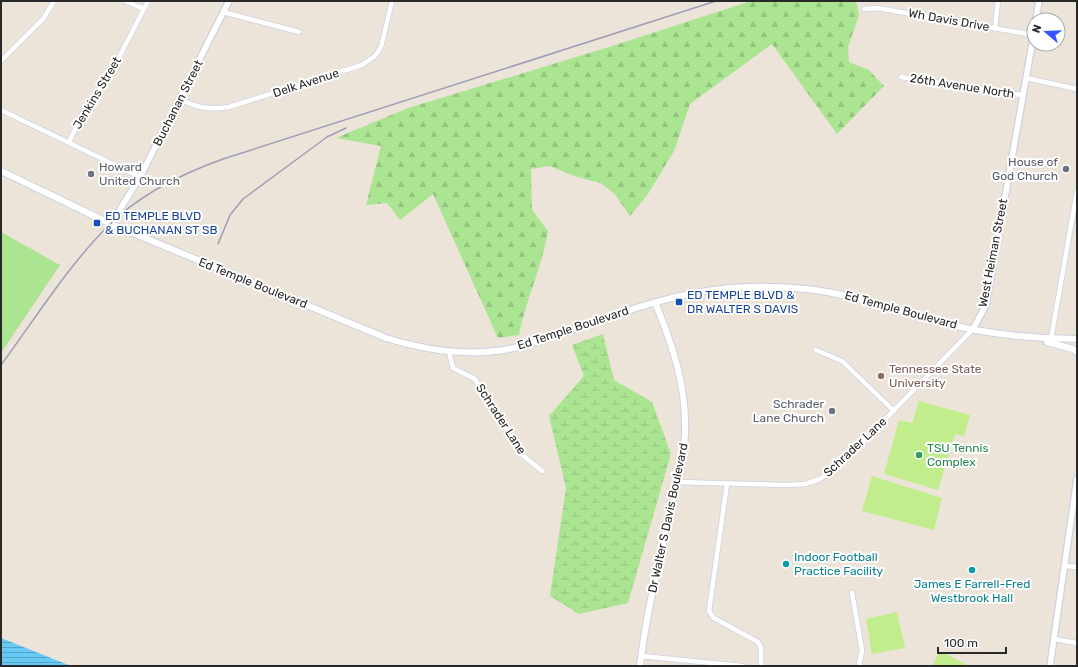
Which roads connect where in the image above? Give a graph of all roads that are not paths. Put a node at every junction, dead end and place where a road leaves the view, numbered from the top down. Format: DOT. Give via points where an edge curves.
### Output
graph roads {
  1 [pos="54,1"];
  2 [pos="125,1"];
  3 [pos="148,1"];
  4 [pos="229,1"];
  5 [pos="392,1"];
  6 [pos="998,1"];
  7 [pos="1039,1"];
  8 [pos="144,9"];
  9 [pos="864,9"];
  10 [pos="223,12"];
  11 [pos="1037,12"];
  12 [pos="995,28"];
  13 [pos="299,32"];
  14 [pos="1026,33"];
  15 [pos="1031,52"];
  16 [pos="1,61"];
  17 [pos="901,77"];
  18 [pos="1026,78"];
  19 [pos="1077,89"];
  20 [pos="1022,95"];
  21 [pos="180,99"];
  22 [pos="1,110"];
  23 [pos="69,142"];
  24 [pos="1,171"];
  25 [pos="140,177"];
  26 [pos="1077,191"];
  27 [pos="111,224"];
  28 [pos="655,302"];
  29 [pos="973,329"];
  30 [pos="1026,338"];
  31 [pos="1051,339"];
  32 [pos="1077,339"];
  33 [pos="816,350"];
  34 [pos="449,352"];
  35 [pos="1077,352"];
  36 [pos="894,411"];
  37 [pos="542,471"];
  38 [pos="1077,478"];
  39 [pos="677,482"];
  40 [pos="727,484"];
  41 [pos="1065,566"];
  42 [pos="1077,567"];
  43 [pos="852,593"];
  44 [pos="1054,639"];
  45 [pos="1077,643"];
  46 [pos="641,656"];
  47 [pos="640,666"];
  48 [pos="742,666"];
  49 [pos="761,666"];
  50 [pos="859,666"];
  51 [pos="1050,666"];
  1 -- 16 [label="street" via="43,19"];
  2 -- 8 [label="street"];
  3 -- 8 [label="street, Jenkins Street"];
  4 -- 10 [label="street, Buchanan Street"];
  5 -- 21 [label="street, Delk Avenue" via="380,47 375,56 362,65 229,107 210,109 194,106"];
  6 -- 12 [label="street"];
  7 -- 11 [label="street"];
  8 -- 23 [label="street, Jenkins Street" via="110,75 80,115"];
  9 -- 12 [label="street, Wh Davis Drive" via="877,8"];
  10 -- 13 [label="street"];
  10 -- 21 [label="street, Buchanan Street"];
  12 -- 14 [label="street, Wh Davis Drive"];
  15 -- 18 [label="street, West Heiman Street"];
  17 -- 20 [label="street, 26th Avenue North"];
  18 -- 19 [label="street, 26th Avenue North"];
  18 -- 20 [label="street, West Heiman Street"];
  20 -- 29 [label="street, West Heiman Street" via="986,305"];
  21 -- 25 [label="street, Buchanan Street"];
  22 -- 23 [label="street"];
  23 -- 25 [label="street"];
  24 -- 27 [label="main road, Ed Temple Boulevard"];
  25 -- 27 [label="street, Buchanan Street"];
  26 -- 31 [label="street"];
  27 -- 34 [label="main road, Ed Temple Boulevard" via="386,338"];
  28 -- 29 [label="main road, Ed Temple Boulevard" via="699,291 797,288 850,297"];
  28 -- 34 [label="main road, Ed Temple Boulevard" via="531,344 507,349"];
  28 -- 39 [label="main road, Dr Walter S Davis Boulevard" via="672,342 682,381 685,434"];
  29 -- 30 [label="main road, Ed Temple Boulevard"];
  29 -- 36 [label="street, Schrader Lane"];
  30 -- 31 [label="main road, Ed Temple Boulevard"];
  30 -- 35 [label="main road" via="1053,343"];
  31 -- 32 [label="main road, Ed Temple Boulevard"];
  33 -- 36 [label="street" via="842,362"];
  34 -- 37 [label="street, Schrader Lane" via="453,368 476,379 521,454"];
  36 -- 40 [label="street, Schrader Lane" via="837,467 820,479 793,485"];
  38 -- 41 [label="street"];
  39 -- 40 [label="street, Schrader Lane"];
  39 -- 46 [label="main road, Dr Walter S Davis Boulevard" via="648,612"];
  40 -- 49 [label="street" via="709,611 714,618 758,642 762,648"];
  41 -- 42 [label="street"];
  41 -- 44 [label="street"];
  43 -- 50 [label="street" via="862,650"];
  44 -- 45 [label="street"];
  44 -- 51 [label="street"];
  46 -- 47 [label="main road, Dr Walter S Davis Boulevard"];
  46 -- 48 [label="street"];
}
